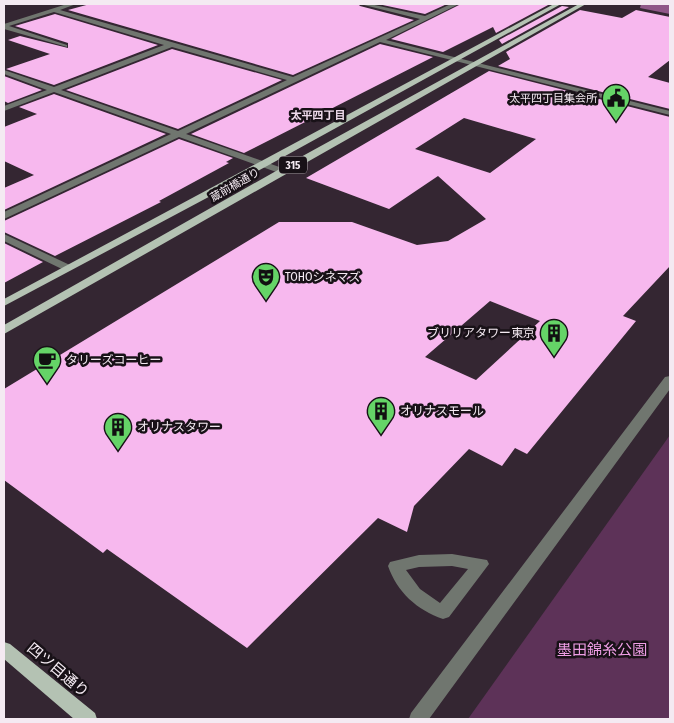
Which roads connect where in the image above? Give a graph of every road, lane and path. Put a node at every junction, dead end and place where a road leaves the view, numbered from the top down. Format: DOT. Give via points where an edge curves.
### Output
graph roads {
  1 [pos="73,4"];
  2 [pos="363,4"];
  3 [pos="456,4"];
  4 [pos="558,4"];
  5 [pos="583,4"];
  6 [pos="53,10"];
  7 [pos="426,18"];
  8 [pos="4,26"];
  9 [pos="379,40"];
  10 [pos="172,44"];
  11 [pos="65,46"];
  12 [pos="454,59"];
  13 [pos="474,64"];
  14 [pos="4,72"];
  15 [pos="294,80"];
  16 [pos="54,89"];
  17 [pos="4,109"];
  18 [pos="670,113"];
  19 [pos="179,134"];
  20 [pos="264,164"];
  21 [pos="282,171"];
  22 [pos="4,216"];
  23 [pos="4,237"];
  24 [pos="68,268"];
  25 [pos="4,303"];
  26 [pos="4,330"];
  27 [pos="670,380"];
  28 [pos="396,566"];
  29 [pos="4,649"];
  30 [pos="88,719"];
  31 [pos="418,719"];
  1 -- 6 [label="street"];
  2 -- 7 [label="street"];
  3 -- 7 [label="street"];
  4 -- 12 [label="main road, 蔵前橋通り / 315"];
  5 -- 13 [label="main road, 蔵前橋通り / 315"];
  6 -- 8 [label="street"];
  6 -- 10 [label="street"];
  7 -- 9 [label="street"];
  8 -- 11 [label="street"];
  9 -- 12 [label="street"];
  9 -- 15 [label="street"];
  10 -- 15 [label="street"];
  10 -- 16 [label="street"];
  12 -- 13 [label="street"];
  12 -- 20 [label="main road, 蔵前橋通り / 315"];
  13 -- 18 [label="street"];
  13 -- 21 [label="main road, 蔵前橋通り / 315"];
  14 -- 16 [label="street"];
  15 -- 19 [label="street"];
  16 -- 17 [label="street"];
  16 -- 19 [label="street"];
  19 -- 20 [label="street"];
  19 -- 22 [label="street"];
  20 -- 21 [label="street"];
  20 -- 24 [label="main road, 蔵前橋通り / 315"];
  21 -- 26 [label="main road, 蔵前橋通り / 315"];
  23 -- 24 [label="street"];
  24 -- 25 [label="main road, 蔵前橋通り / 315"];
  27 -- 31 [label="street"];
  28 -- 28 [label="street" via="452,560 482,564 442,612 429,606 407,587"];
  29 -- 30 [label="main road, 四ツ目通り"];
}
